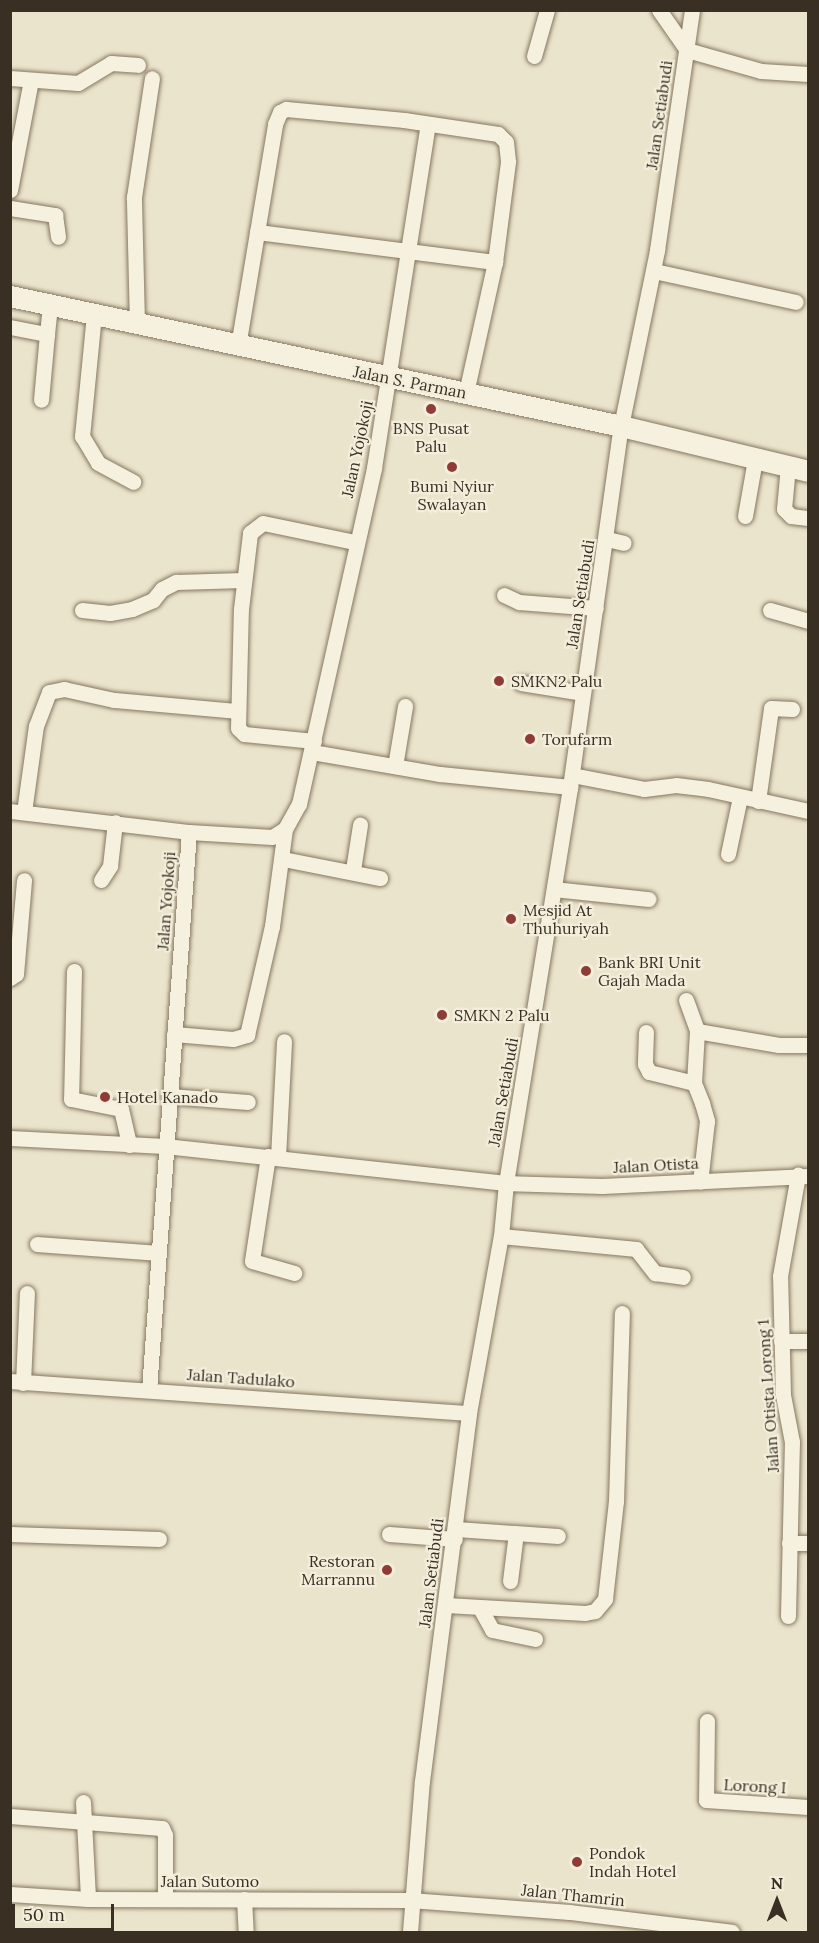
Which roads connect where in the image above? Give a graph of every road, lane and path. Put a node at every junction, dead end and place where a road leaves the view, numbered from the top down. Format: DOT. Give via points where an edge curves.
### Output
graph roads {
  1 [pos="547,10"];
  2 [pos="659,10"];
  3 [pos="692,10"];
  4 [pos="687,50"];
  5 [pos="534,56"];
  6 [pos="138,65"];
  7 [pos="808,74"];
  8 [pos="10,78"];
  9 [pos="152,78"];
  10 [pos="31,80"];
  11 [pos="428,124"];
  12 [pos="10,190"];
  13 [pos="10,208"];
  14 [pos="257,232"];
  15 [pos="58,237"];
  16 [pos="410,251"];
  17 [pos="495,262"];
  18 [pos="654,271"];
  19 [pos="10,296"];
  20 [pos="796,302"];
  21 [pos="50,305"];
  22 [pos="94,314"];
  23 [pos="137,324"];
  24 [pos="10,327"];
  25 [pos="47,334"];
  26 [pos="238,346"];
  27 [pos="390,380"];
  28 [pos="466,393"];
  29 [pos="41,399"];
  30 [pos="621,426"];
  31 [pos="755,459"];
  32 [pos="788,466"];
  33 [pos="808,471"];
  34 [pos="133,482"];
  35 [pos="744,516"];
  36 [pos="808,518"];
  37 [pos="607,539"];
  38 [pos="355,542"];
  39 [pos="624,543"];
  40 [pos="243,580"];
  41 [pos="504,595"];
  42 [pos="596,608"];
  43 [pos="82,610"];
  44 [pos="770,610"];
  45 [pos="808,621"];
  46 [pos="520,682"];
  47 [pos="583,693"];
  48 [pos="405,706"];
  49 [pos="792,709"];
  50 [pos="237,711"];
  51 [pos="313,747"];
  52 [pos="395,766"];
  53 [pos="571,781"];
  54 [pos="740,797"];
  55 [pos="758,801"];
  56 [pos="808,811"];
  57 [pos="17,812"];
  58 [pos="115,822"];
  59 [pos="360,825"];
  60 [pos="285,829"];
  61 [pos="189,832"];
  62 [pos="728,854"];
  63 [pos="283,859"];
  64 [pos="353,870"];
  65 [pos="380,878"];
  66 [pos="24,880"];
  67 [pos="101,880"];
  68 [pos="554,889"];
  69 [pos="648,899"];
  70 [pos="74,971"];
  71 [pos="10,978"];
  72 [pos="686,1000"];
  73 [pos="697,1031"];
  74 [pos="646,1032"];
  75 [pos="174,1034"];
  76 [pos="284,1041"];
  77 [pos="808,1045"];
  78 [pos="694,1083"];
  79 [pos="169,1096"];
  80 [pos="248,1102"];
  81 [pos="10,1138"];
  82 [pos="129,1145"];
  83 [pos="165,1146"];
  84 [pos="273,1157"];
  85 [pos="803,1176"];
  86 [pos="700,1182"];
  87 [pos="506,1183"];
  88 [pos="501,1236"];
  89 [pos="37,1244"];
  90 [pos="159,1253"];
  91 [pos="294,1274"];
  92 [pos="682,1277"];
  93 [pos="27,1293"];
  94 [pos="622,1313"];
  95 [pos="781,1341"];
  96 [pos="808,1341"];
  97 [pos="17,1382"];
  98 [pos="148,1390"];
  99 [pos="469,1413"];
  100 [pos="516,1533"];
  101 [pos="10,1534"];
  102 [pos="389,1534"];
  103 [pos="456,1534"];
  104 [pos="558,1536"];
  105 [pos="159,1539"];
  106 [pos="789,1542"];
  107 [pos="808,1543"];
  108 [pos="510,1581"];
  109 [pos="446,1605"];
  110 [pos="480,1608"];
  111 [pos="788,1616"];
  112 [pos="536,1639"];
  113 [pos="707,1721"];
  114 [pos="83,1802"];
  115 [pos="808,1807"];
  116 [pos="10,1816"];
  117 [pos="83,1820"];
  118 [pos="10,1894"];
  119 [pos="88,1899"];
  120 [pos="165,1899"];
  121 [pos="244,1899"];
  122 [pos="410,1900"];
  123 [pos="246,1932"];
  124 [pos="410,1932"];
  125 [pos="732,1932"];
  1 -- 5 [label="street"];
  2 -- 4 [label="street"];
  3 -- 4 [label="street, Jalan Setiabudi"];
  4 -- 7 [label="street" via="761,71"];
  4 -- 18 [label="street, Jalan Setiabudi"];
  6 -- 10 [label="street" via="111,63 78,83"];
  8 -- 10 [label="street"];
  9 -- 23 [label="street" via="134,197"];
  10 -- 12 [label="street"];
  11 -- 14 [label="street" via="286,109 280,112"];
  11 -- 16 [label="street, Jalan Yojokoji"];
  11 -- 17 [label="street" via="498,134 507,142"];
  13 -- 15 [label="street" via="55,215"];
  14 -- 16 [label="street"];
  14 -- 26 [label="street"];
  16 -- 17 [label="street"];
  16 -- 27 [label="street, Jalan Yojokoji"];
  17 -- 28 [label="street"];
  18 -- 20 [label="street"];
  18 -- 30 [label="street, Jalan Setiabudi"];
  19 -- 21 [label="street, Jalan S. Parman"];
  21 -- 22 [label="street, Jalan S. Parman"];
  21 -- 25 [label="street"];
  22 -- 23 [label="street, Jalan S. Parman"];
  22 -- 34 [label="street" via="82,436 98,463"];
  23 -- 26 [label="street, Jalan S. Parman"];
  24 -- 25 [label="street"];
  25 -- 29 [label="street"];
  26 -- 27 [label="street, Jalan S. Parman"];
  27 -- 28 [label="street, Jalan S. Parman"];
  27 -- 38 [label="street, Jalan Yojokoji"];
  28 -- 30 [label="street, Jalan S. Parman"];
  30 -- 31 [label="street, Jalan S. Parman"];
  30 -- 37 [label="street, Jalan Setiabudi"];
  31 -- 32 [label="street, Jalan S. Parman"];
  31 -- 35 [label="street"];
  32 -- 33 [label="street, Jalan S. Parman"];
  32 -- 36 [label="street" via="784,509 791,516"];
  37 -- 39 [label="street"];
  37 -- 42 [label="street, Jalan Setiabudi"];
  38 -- 40 [label="street" via="263,523 250,533"];
  38 -- 51 [label="street, Jalan Yojokoji"];
  40 -- 43 [label="street" via="176,582 162,589 153,600 132,609 110,613"];
  40 -- 50 [label="street"];
  41 -- 42 [label="street" via="519,602"];
  42 -- 47 [label="street, Jalan Setiabudi"];
  44 -- 45 [label="street"];
  46 -- 47 [label="street"];
  47 -- 53 [label="street, Jalan Setiabudi"];
  48 -- 52 [label="street"];
  49 -- 55 [label="street" via="771,708"];
  50 -- 51 [label="street" via="236,721 244,734"];
  50 -- 57 [label="street" via="114,700 64,690 49,692 36,726"];
  51 -- 52 [label="street"];
  51 -- 60 [label="street, Jalan Yojokoji" via="299,804"];
  52 -- 53 [label="street"];
  53 -- 54 [label="street" via="644,789 684,785"];
  53 -- 68 [label="street, Jalan Setiabudi"];
  54 -- 55 [label="street"];
  54 -- 62 [label="street"];
  55 -- 56 [label="street"];
  57 -- 58 [label="street"];
  58 -- 61 [label="street"];
  58 -- 67 [label="street" via="110,866"];
  59 -- 64 [label="street"];
  60 -- 61 [label="street, Jalan Yojokoji" via="263,839"];
  60 -- 63 [label="street"];
  61 -- 75 [label="street, Jalan Yojokoji"];
  63 -- 64 [label="street"];
  63 -- 75 [label="street" via="247,1035 233,1039"];
  64 -- 65 [label="street"];
  66 -- 71 [label="street" via="16,974"];
  68 -- 69 [label="street"];
  68 -- 87 [label="street, Jalan Setiabudi"];
  70 -- 82 [label="street" via="71,1099 121,1109"];
  72 -- 73 [label="street"];
  73 -- 77 [label="street" via="779,1045"];
  73 -- 78 [label="street"];
  74 -- 78 [label="street" via="645,1064 649,1072"];
  75 -- 79 [label="street, Jalan Yojokoji"];
  76 -- 84 [label="street"];
  78 -- 86 [label="street" via="707,1121"];
  79 -- 80 [label="street"];
  79 -- 83 [label="street, Jalan Yojokoji"];
  81 -- 82 [label="street, Jalan Otista"];
  82 -- 83 [label="street, Jalan Otista"];
  83 -- 84 [label="street, Jalan Otista"];
  83 -- 90 [label="street, Jalan Yojokoji"];
  84 -- 87 [label="street, Jalan Otista"];
  84 -- 91 [label="street" via="252,1261"];
  85 -- 86 [label="street, Jalan Otista"];
  85 -- 95 [label="street, Jalan Otista Lorong 1" via="780,1276"];
  86 -- 87 [label="street, Jalan Otista" via="602,1186"];
  87 -- 88 [label="street, Jalan Setiabudi"];
  88 -- 92 [label="street" via="636,1249 655,1274"];
  88 -- 99 [label="street, Jalan Setiabudi"];
  89 -- 90 [label="street"];
  90 -- 98 [label="street, Jalan Yojokoji"];
  93 -- 97 [label="street"];
  94 -- 110 [label="street" via="616,1501 605,1599 595,1611 585,1613"];
  95 -- 96 [label="street"];
  95 -- 106 [label="street, Jalan Otista Lorong 1" via="784,1402 792,1442"];
  97 -- 98 [label="street, Jalan Tadulako"];
  98 -- 99 [label="street, Jalan Tadulako"];
  99 -- 103 [label="street, Jalan Setiabudi"];
  100 -- 103 [label="street"];
  100 -- 104 [label="street"];
  100 -- 108 [label="street"];
  101 -- 105 [label="street"];
  102 -- 103 [label="street"];
  103 -- 109 [label="street, Jalan Setiabudi"];
  106 -- 107 [label="street"];
  106 -- 111 [label="street, Jalan Otista Lorong 1"];
  109 -- 110 [label="street"];
  109 -- 122 [label="street, Jalan Setiabudi"];
  110 -- 112 [label="street" via="489,1628"];
  113 -- 115 [label="street, Lorong I" via="706,1800"];
  114 -- 117 [label="street"];
  116 -- 117 [label="street"];
  117 -- 119 [label="street"];
  117 -- 120 [label="street" via="163,1828"];
  118 -- 119 [label="street, Jalan Sutomo"];
  119 -- 120 [label="street, Jalan Sutomo"];
  120 -- 121 [label="street, Jalan Sutomo"];
  121 -- 122 [label="street, Jalan Sutomo"];
  121 -- 123 [label="street"];
  122 -- 124 [label="street, Jalan Setiabudi"];
  122 -- 125 [label="street, Jalan Thamrin" via="570,1912"];
}
